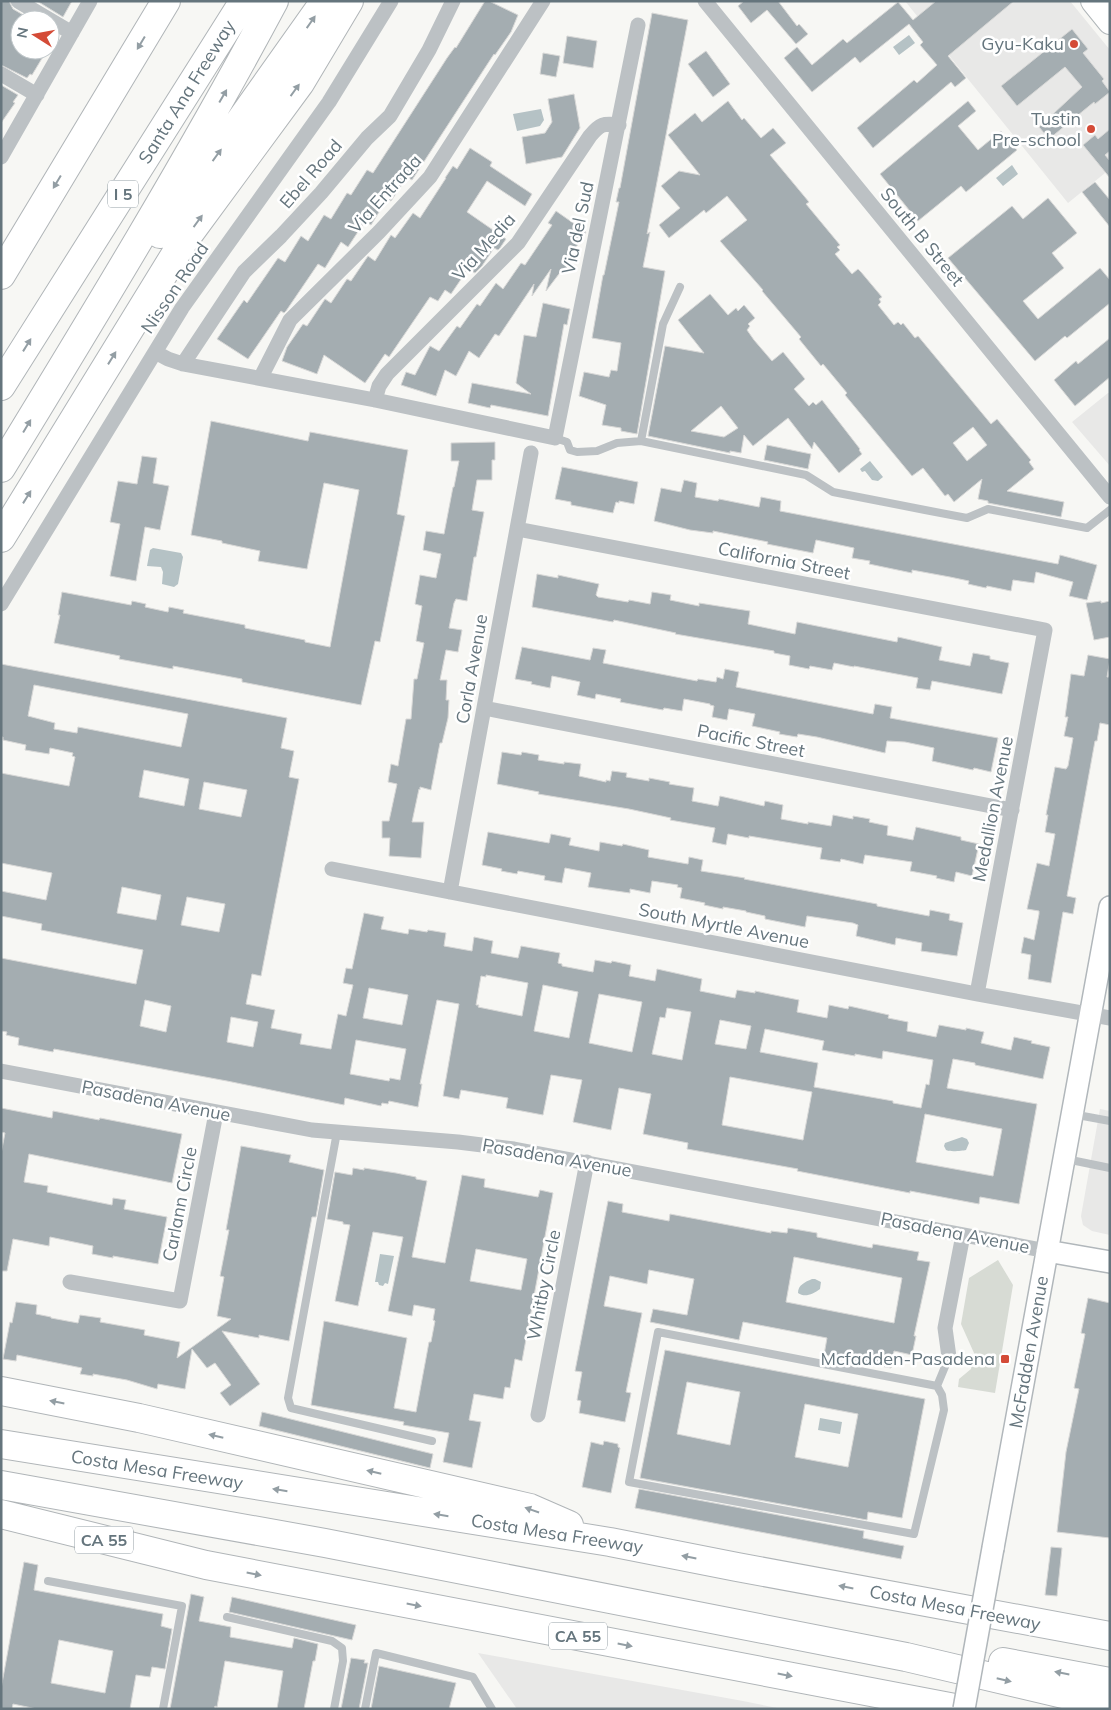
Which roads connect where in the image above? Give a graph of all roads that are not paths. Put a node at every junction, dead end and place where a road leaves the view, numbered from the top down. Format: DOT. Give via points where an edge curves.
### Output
graph roads {
  1 [pos="18,1"];
  2 [pos="90,1"];
  3 [pos="166,1"];
  4 [pos="244,1"];
  5 [pos="274,1"];
  6 [pos="325,1"];
  7 [pos="349,1"];
  8 [pos="391,1"];
  9 [pos="454,1"];
  10 [pos="543,1"];
  11 [pos="705,1"];
  12 [pos="1093,1"];
  13 [pos="1110,22"];
  14 [pos="638,26"];
  15 [pos="72,32"];
  16 [pos="1,74"];
  17 [pos="37,95"];
  18 [pos="619,124"];
  19 [pos="1,157"];
  20 [pos="1,275"];
  21 [pos="680,288"];
  22 [pos="155,352"];
  23 [pos="64,364"];
  24 [pos="183,364"];
  25 [pos="261,377"];
  26 [pos="1,386"];
  27 [pos="375,400"];
  28 [pos="555,438"];
  29 [pos="641,441"];
  30 [pos="531,453"];
  31 [pos="1,468"];
  32 [pos="1110,498"];
  33 [pos="1110,510"];
  34 [pos="517,529"];
  35 [pos="1,538"];
  36 [pos="1,604"];
  37 [pos="1045,630"];
  38 [pos="484,708"];
  39 [pos="1012,810"];
  40 [pos="332,869"];
  41 [pos="450,892"];
  42 [pos="1110,907"];
  43 [pos="977,994"];
  44 [pos="1100,1016"];
  45 [pos="1,1071"];
  46 [pos="216,1113"];
  47 [pos="1072,1114"];
  48 [pos="1110,1121"];
  49 [pos="337,1132"];
  50 [pos="1064,1159"];
  51 [pos="587,1162"];
  52 [pos="1110,1168"];
  53 [pos="963,1235"];
  54 [pos="1047,1251"];
  55 [pos="1110,1262"];
  56 [pos="70,1282"];
  57 [pos="949,1357"];
  58 [pos="937,1386"];
  59 [pos="1,1391"];
  60 [pos="538,1415"];
  61 [pos="1,1432"];
  62 [pos="432,1440"];
  63 [pos="1,1444"];
  64 [pos="33,1450"];
  65 [pos="1,1470"];
  66 [pos="1,1485"];
  67 [pos="1,1514"];
  68 [pos="1,1532"];
  69 [pos="610,1542"];
  70 [pos="206,1565"];
  71 [pos="48,1581"];
  72 [pos="227,1617"];
  73 [pos="1107,1638"];
  74 [pos="908,1650"];
  75 [pos="1110,1682"];
  76 [pos="1110,1705"];
  77 [pos="163,1709"];
  78 [pos="334,1709"];
  79 [pos="366,1709"];
  80 [pos="492,1709"];
  81 [pos="960,1709"];
  82 [pos="964,1709"];
  1 -- 15 [label="street"];
  2 -- 15 [label="street"];
  3 -- 20 [label="highway, one-way"];
  26 -- 4 [label="highway, Santa Ana Freeway / I 5, one-way"];
  23 -- 5 [label="highway, one-way" via="228,87"];
  23 -- 6 [label="highway, one-way" via="134,272"];
  35 -- 7 [label="highway, one-way" via="183,242 300,83"];
  8 -- 22 [label="street, Nisson Road" via="329,102 207,272"];
  9 -- 24 [label="street, Ebel Road" via="390,116 244,272"];
  10 -- 25 [label="street, Via Entrada" via="430,177 290,320"];
  11 -- 32 [label="street, South B Street"];
  12 -- 13 [label="main road"];
  14 -- 18 [label="street, Via del Sud"];
  15 -- 17 [label="street"];
  16 -- 17 [label="street"];
  17 -- 19 [label="street"];
  18 -- 27 [label="street, Via Media" via="597,126 518,243 386,374"];
  18 -- 28 [label="street, Via del Sud"];
  21 -- 29 [label="lane" via="663,324"];
  22 -- 24 [label="street"];
  22 -- 36 [label="street, Nisson Road"];
  31 -- 23 [label="highway, one-way"];
  24 -- 25 [label="street"];
  25 -- 27 [label="street"];
  27 -- 28 [label="street"];
  28 -- 29 [label="lane" via="567,442 570,450 577,452"];
  29 -- 33 [label="lane" via="806,476 833,492 967,518 988,508 1087,528"];
  30 -- 34 [label="street, Corla Avenue"];
  34 -- 37 [label="street, California Street"];
  34 -- 38 [label="street, Corla Avenue"];
  37 -- 39 [label="street, Medallion Avenue"];
  38 -- 39 [label="street, Pacific Street"];
  38 -- 41 [label="street, Corla Avenue"];
  39 -- 43 [label="street, Medallion Avenue"];
  40 -- 41 [label="street, South Myrtle Avenue"];
  41 -- 43 [label="street, South Myrtle Avenue"];
  42 -- 44 [label="main road, McFadden Avenue"];
  43 -- 44 [label="street, South Myrtle Avenue"];
  44 -- 47 [label="main road, McFadden Avenue"];
  45 -- 46 [label="street, Pasadena Avenue"];
  46 -- 49 [label="street, Pasadena Avenue"];
  46 -- 56 [label="street, Carlann Circle" via="180,1301"];
  47 -- 48 [label="lane"];
  47 -- 50 [label="main road, McFadden Avenue"];
  49 -- 51 [label="street, Pasadena Avenue" via="486,1144"];
  49 -- 62 [label="lane" via="288,1398 291,1408"];
  50 -- 52 [label="lane"];
  50 -- 54 [label="main road, McFadden Avenue"];
  51 -- 53 [label="street, Pasadena Avenue"];
  51 -- 60 [label="street, Whitby Circle"];
  53 -- 54 [label="street, Pasadena Avenue"];
  53 -- 57 [label="street" via="945,1328"];
  54 -- 55 [label="main road, Pasadena Avenue"];
  54 -- 82 [label="main road, McFadden Avenue, bridge"];
  57 -- 58 [label="lane"];
  58 -- 58 [label="lane" via="942,1394 944,1410 914,1534 629,1482 658,1332"];
  69 -- 59 [label="highway, one-way" via="530,1508 139,1418"];
  61 -- 64 [label="highway"];
  63 -- 64 [label="highway, Costa Mesa Freeway"];
  69 -- 64 [label="highway, Costa Mesa Freeway, one-way"];
  65 -- 74 [label="highway"];
  66 -- 74 [label="highway"];
  67 -- 70 [label="highway, CA 55"];
  68 -- 70 [label="highway"];
  73 -- 69 [label="highway, Costa Mesa Freeway, one-way"];
  70 -- 81 [label="highway, CA 55, one-way"];
  71 -- 77 [label="lane" via="182,1606"];
  72 -- 78 [label="lane" via="332,1641 342,1648 343,1661"];
  75 -- 74 [label="highway, one-way"];
  74 -- 76 [label="highway, one-way"];
  79 -- 80 [label="lane" via="376,1653 473,1677"];
}
